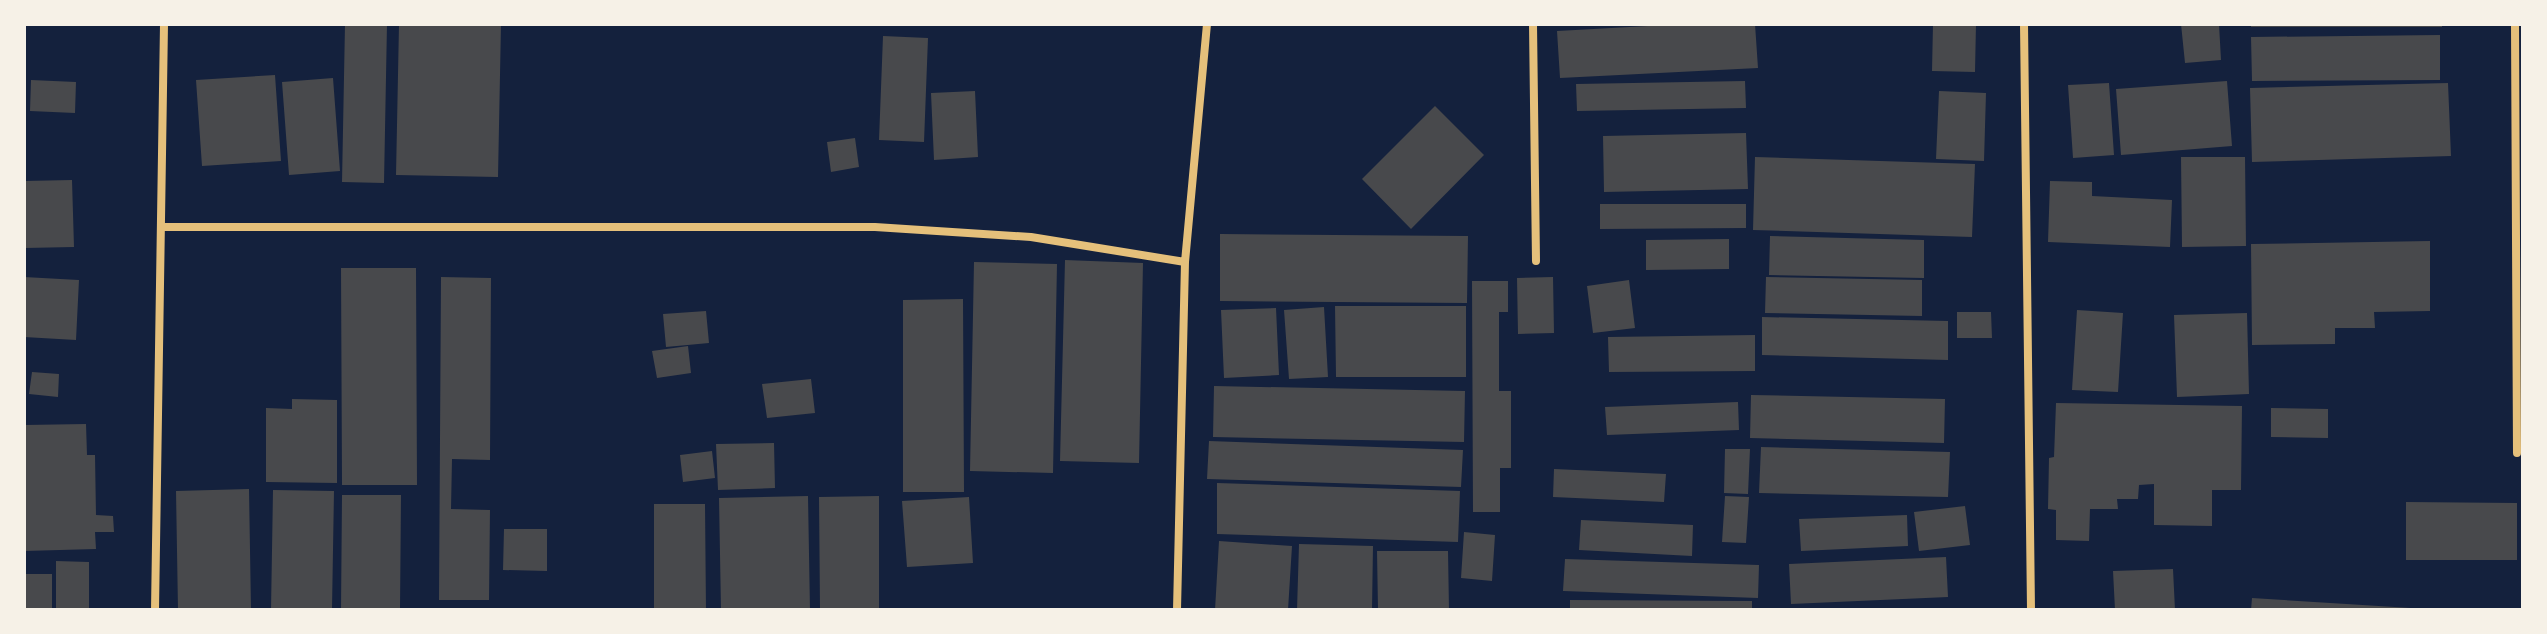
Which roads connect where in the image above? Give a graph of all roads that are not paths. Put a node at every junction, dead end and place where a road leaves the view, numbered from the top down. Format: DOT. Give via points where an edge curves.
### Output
graph roads {
  1 [pos="164,24"];
  2 [pos="1207,24"];
  3 [pos="1533,24"];
  4 [pos="2024,24"];
  5 [pos="2515,24"];
  6 [pos="161,227"];
  7 [pos="1536,261"];
  8 [pos="1185,262"];
  9 [pos="2517,453"];
  10 [pos="155,610"];
  11 [pos="1177,610"];
  12 [pos="2031,610"];
  1 -- 6 [label="street"];
  2 -- 8 [label="street"];
  3 -- 7 [label="street"];
  4 -- 12 [label="street"];
  5 -- 9 [label="street"];
  6 -- 8 [label="street" via="875,227 1031,237"];
  6 -- 10 [label="street"];
  8 -- 11 [label="street"];
}
